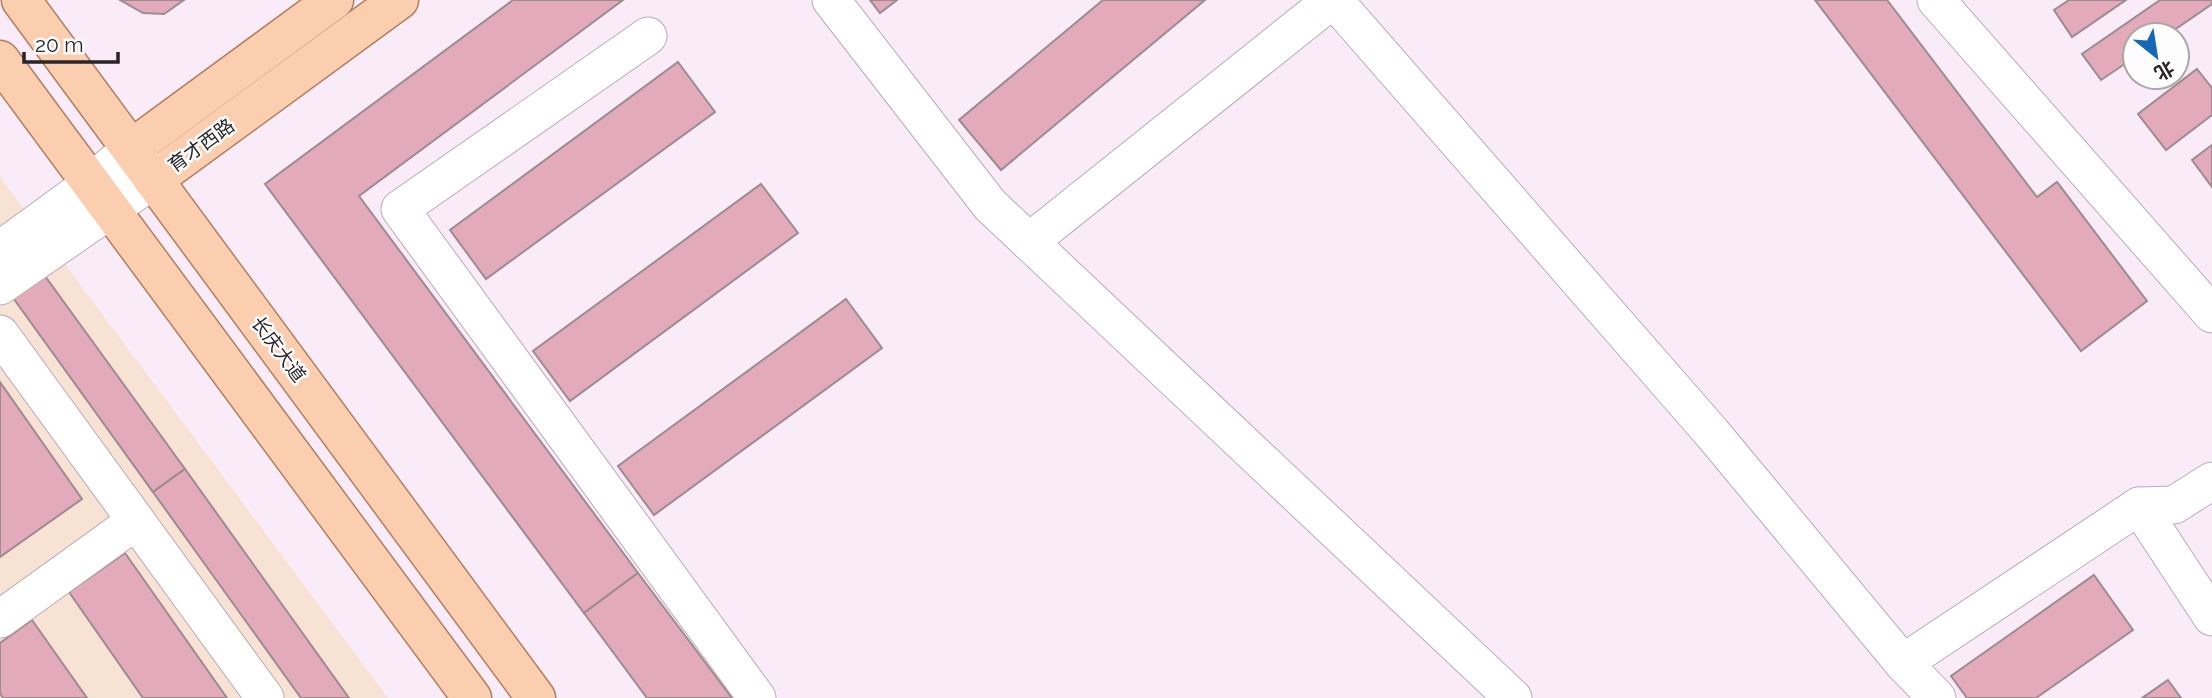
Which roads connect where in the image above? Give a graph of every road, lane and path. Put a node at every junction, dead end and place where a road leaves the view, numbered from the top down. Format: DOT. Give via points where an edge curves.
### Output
graph roads {
  1 [pos="21,0"];
  2 [pos="334,0"];
  3 [pos="400,0"];
  4 [pos="831,0"];
  5 [pos="1333,0"];
  6 [pos="1936,0"];
  7 [pos="648,36"];
  8 [pos="0,60"];
  9 [pos="131,149"];
  10 [pos="153,180"];
  11 [pos="100,195"];
  12 [pos="1029,243"];
  13 [pos="0,250"];
  14 [pos="0,286"];
  15 [pos="2206,308"];
  16 [pos="0,334"];
  17 [pos="2212,481"];
  18 [pos="2138,506"];
  19 [pos="136,521"];
  20 [pos="2212,617"];
  21 [pos="0,619"];
  22 [pos="1903,663"];
  23 [pos="265,698"];
  24 [pos="472,698"];
  25 [pos="536,698"];
  26 [pos="757,698"];
  27 [pos="1513,698"];
  28 [pos="1937,698"];
  1 -- 9 [label="main road, 长庆大道"];
  2 -- 9 [label="main road, 育才西路"];
  3 -- 10 [label="main road, 育才西路"];
  4 -- 12 [label="street" via="990,205"];
  5 -- 12 [label="street"];
  5 -- 22 [label="street" via="1712,433"];
  6 -- 15 [label="street"];
  7 -- 26 [label="street" via="400,209"];
  8 -- 11 [label="main road"];
  9 -- 10 [label="main road, 长庆大道"];
  9 -- 11 [label="street, 育才西路"];
  10 -- 11 [label="street, 育才西路"];
  10 -- 25 [label="main road, 长庆大道"];
  11 -- 13 [label="street, 育才西路"];
  11 -- 14 [label="street, 育才西路"];
  11 -- 24 [label="main road"];
  12 -- 27 [label="street"];
  16 -- 19 [label="street"];
  17 -- 18 [label="street" via="2174,505"];
  18 -- 20 [label="street"];
  18 -- 22 [label="street"];
  19 -- 21 [label="street"];
  19 -- 23 [label="street"];
  22 -- 28 [label="street"];
}
